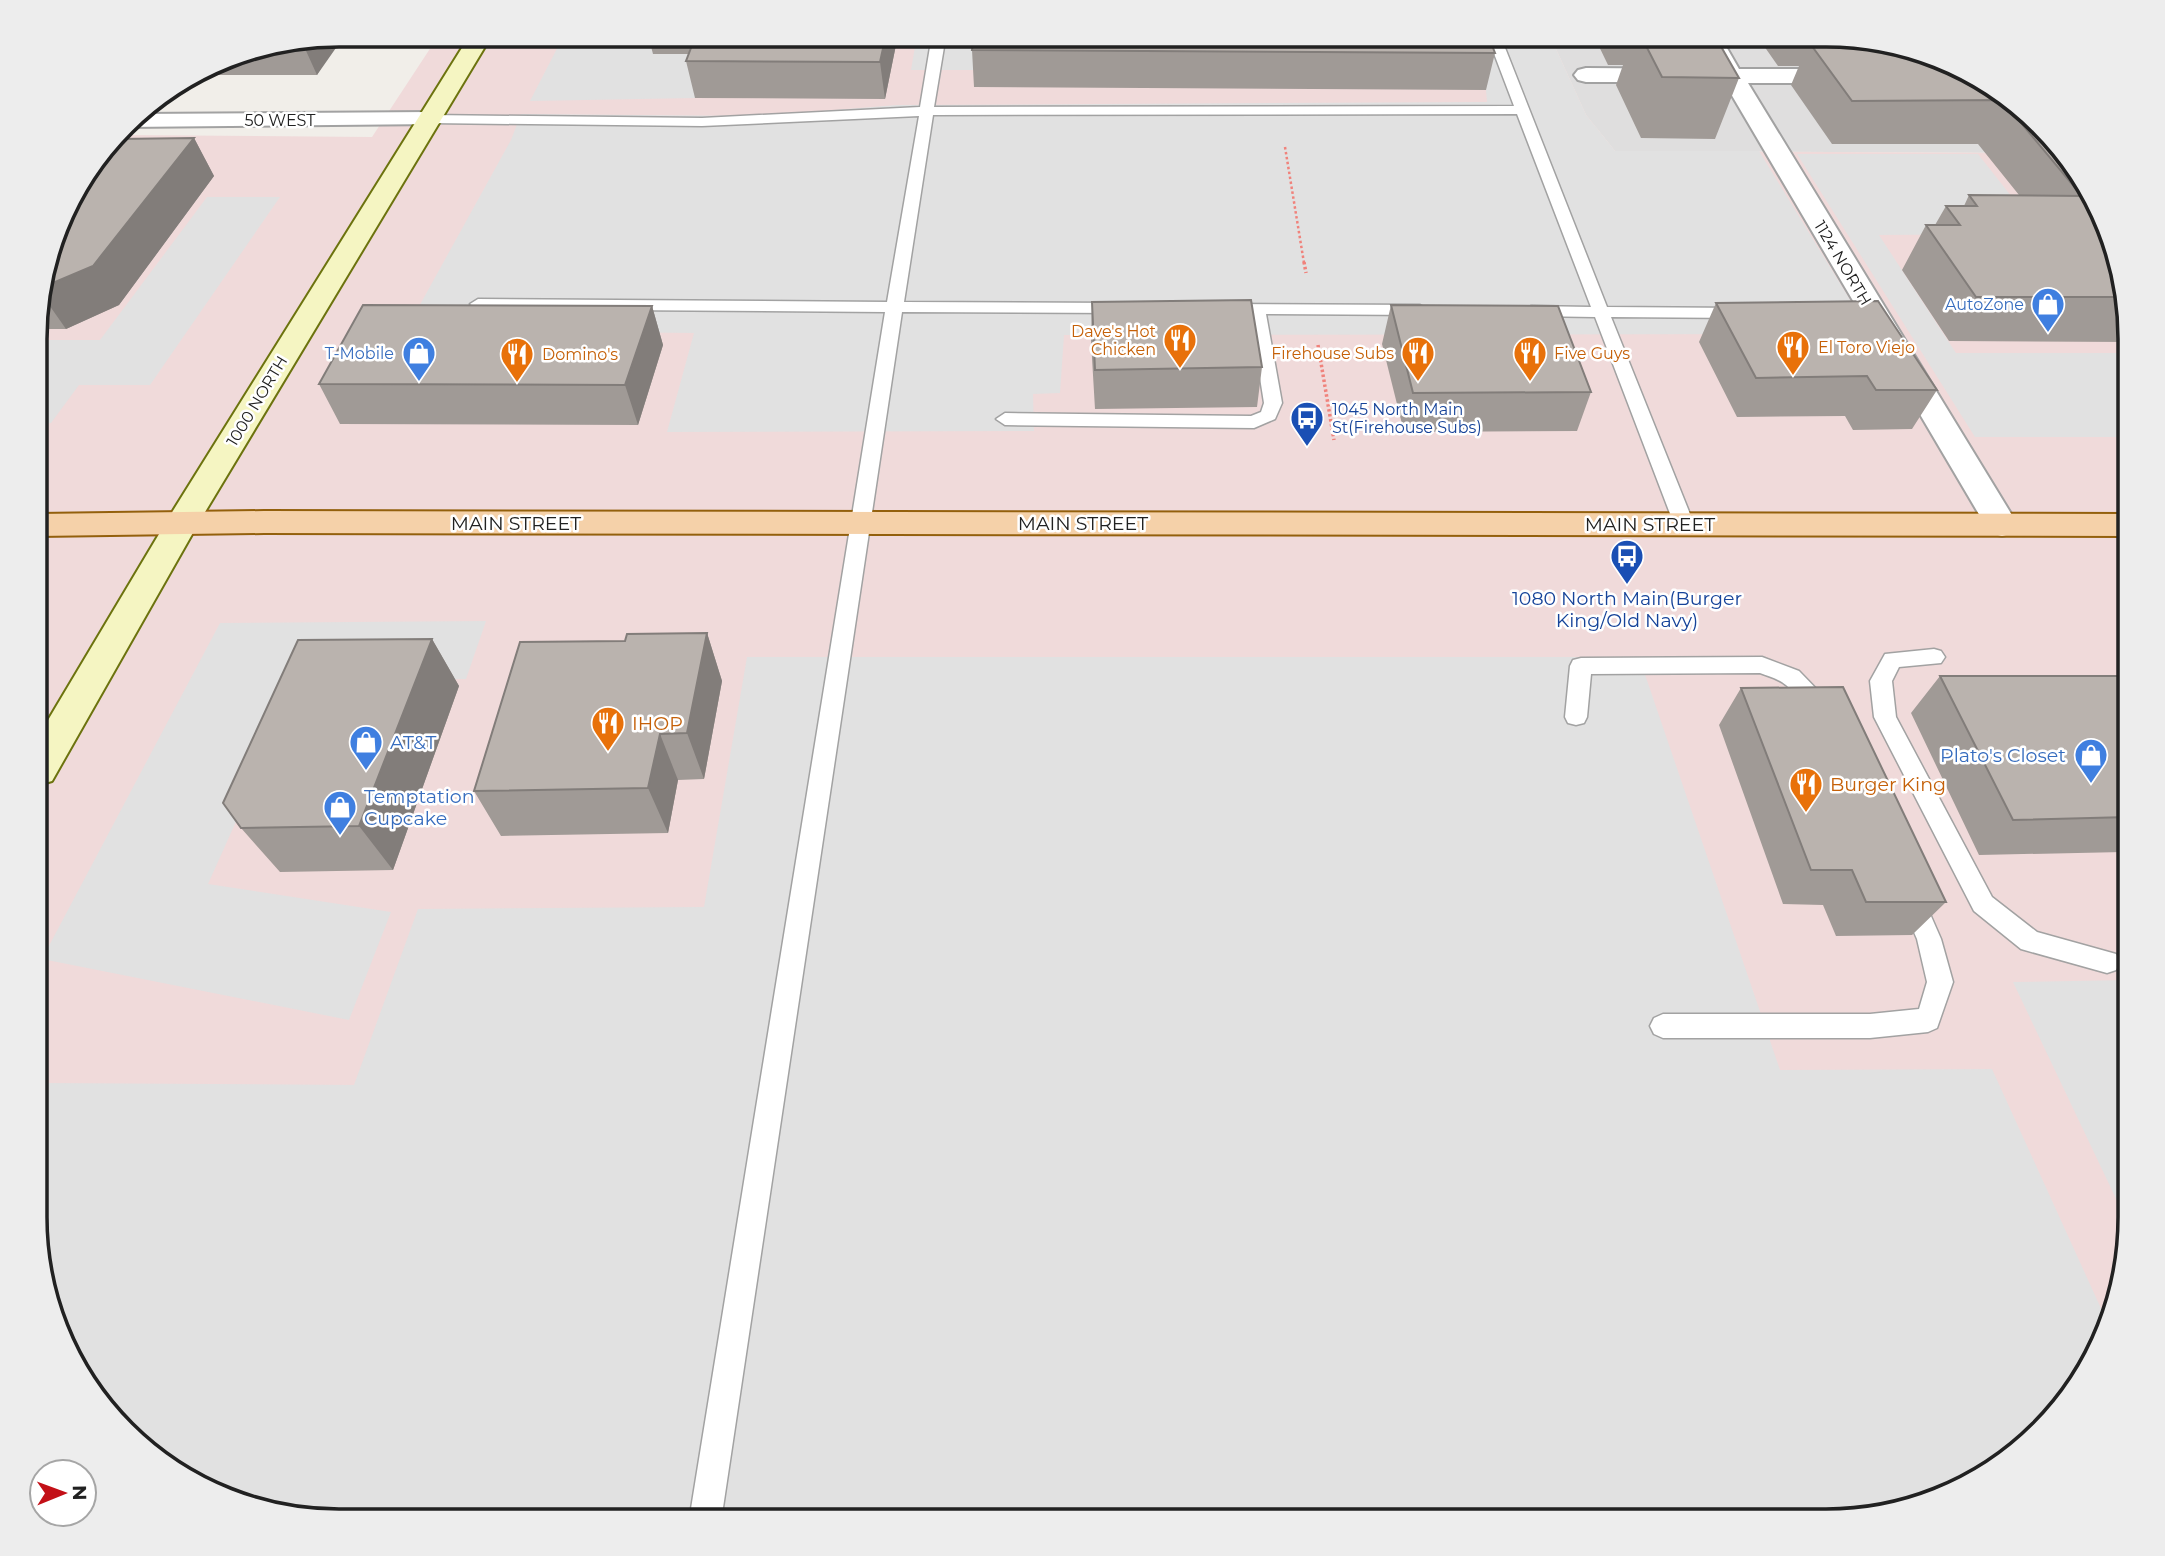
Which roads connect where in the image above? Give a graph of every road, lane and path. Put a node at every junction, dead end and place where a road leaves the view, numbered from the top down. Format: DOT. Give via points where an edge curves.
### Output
graph roads {
  1 [pos="474,47"];
  2 [pos="937,47"];
  3 [pos="1497,47"];
  4 [pos="1715,47"];
  5 [pos="1586,75"];
  6 [pos="1732,75"];
  7 [pos="1874,76"];
  8 [pos="1522,110"];
  9 [pos="927,111"];
  10 [pos="430,119"];
  11 [pos="146,121"];
  12 [pos="1284,142"];
  13 [pos="1306,273"];
  14 [pos="478,304"];
  15 [pos="894,307"];
  16 [pos="1134,308"];
  17 [pos="1202,309"];
  18 [pos="1258,309"];
  19 [pos="1440,311"];
  20 [pos="1520,311"];
  21 [pos="1600,312"];
  22 [pos="1761,313"];
  23 [pos="1317,340"];
  24 [pos="1004,419"];
  25 [pos="1334,440"];
  26 [pos="183,522"];
  27 [pos="859,523"];
  28 [pos="1684,524"];
  29 [pos="47,525"];
  30 [pos="2002,525"];
  31 [pos="2118,525"];
  32 [pos="1934,657"];
  33 [pos="1576,718"];
  34 [pos="1835,730"];
  35 [pos="47,755"];
  36 [pos="1901,877"];
  37 [pos="2106,962"];
  38 [pos="1663,1026"];
  39 [pos="707,1509"];
  1 -- 10 [label="street, 1000 NORTH"];
  2 -- 9 [label="lane"];
  3 -- 8 [label="lane"];
  4 -- 6 [label="street, 1124 NORTH"];
  5 -- 6 [label="street"];
  6 -- 7 [label="street"];
  6 -- 30 [label="street, 1124 NORTH"];
  8 -- 9 [label="lane"];
  8 -- 21 [label="lane"];
  9 -- 10 [label="lane" via="702,122"];
  9 -- 15 [label="lane"];
  10 -- 11 [label="street, 50 WEST"];
  10 -- 26 [label="street, 1000 NORTH"];
  12 -- 13 [label="path"];
  14 -- 15 [label="lane"];
  15 -- 16 [label="lane"];
  15 -- 27 [label="lane"];
  17 -- 18 [label="lane"];
  18 -- 19 [label="lane"];
  18 -- 24 [label="lane" via="1273,403 1269,415 1254,422"];
  20 -- 21 [label="lane"];
  21 -- 22 [label="lane"];
  21 -- 28 [label="lane"];
  23 -- 25 [label="path"];
  26 -- 27 [label="main road, MAIN STREET"];
  26 -- 29 [label="main road, MAIN STREET"];
  26 -- 35 [label="street, 1000 NORTH"];
  27 -- 28 [label="main road, MAIN STREET"];
  27 -- 39 [label="lane"];
  28 -- 30 [label="main road, MAIN STREET"];
  30 -- 31 [label="main road, MAIN STREET"];
  32 -- 37 [label="lane" via="1893,660 1881,681 1885,717 1983,904 2030,941"];
  33 -- 34 [label="lane" via="1581,666 1762,665 1791,677 1816,700"];
  36 -- 38 [label="lane" via="1929,939 1940,982 1928,1020 1870,1026"];
}
